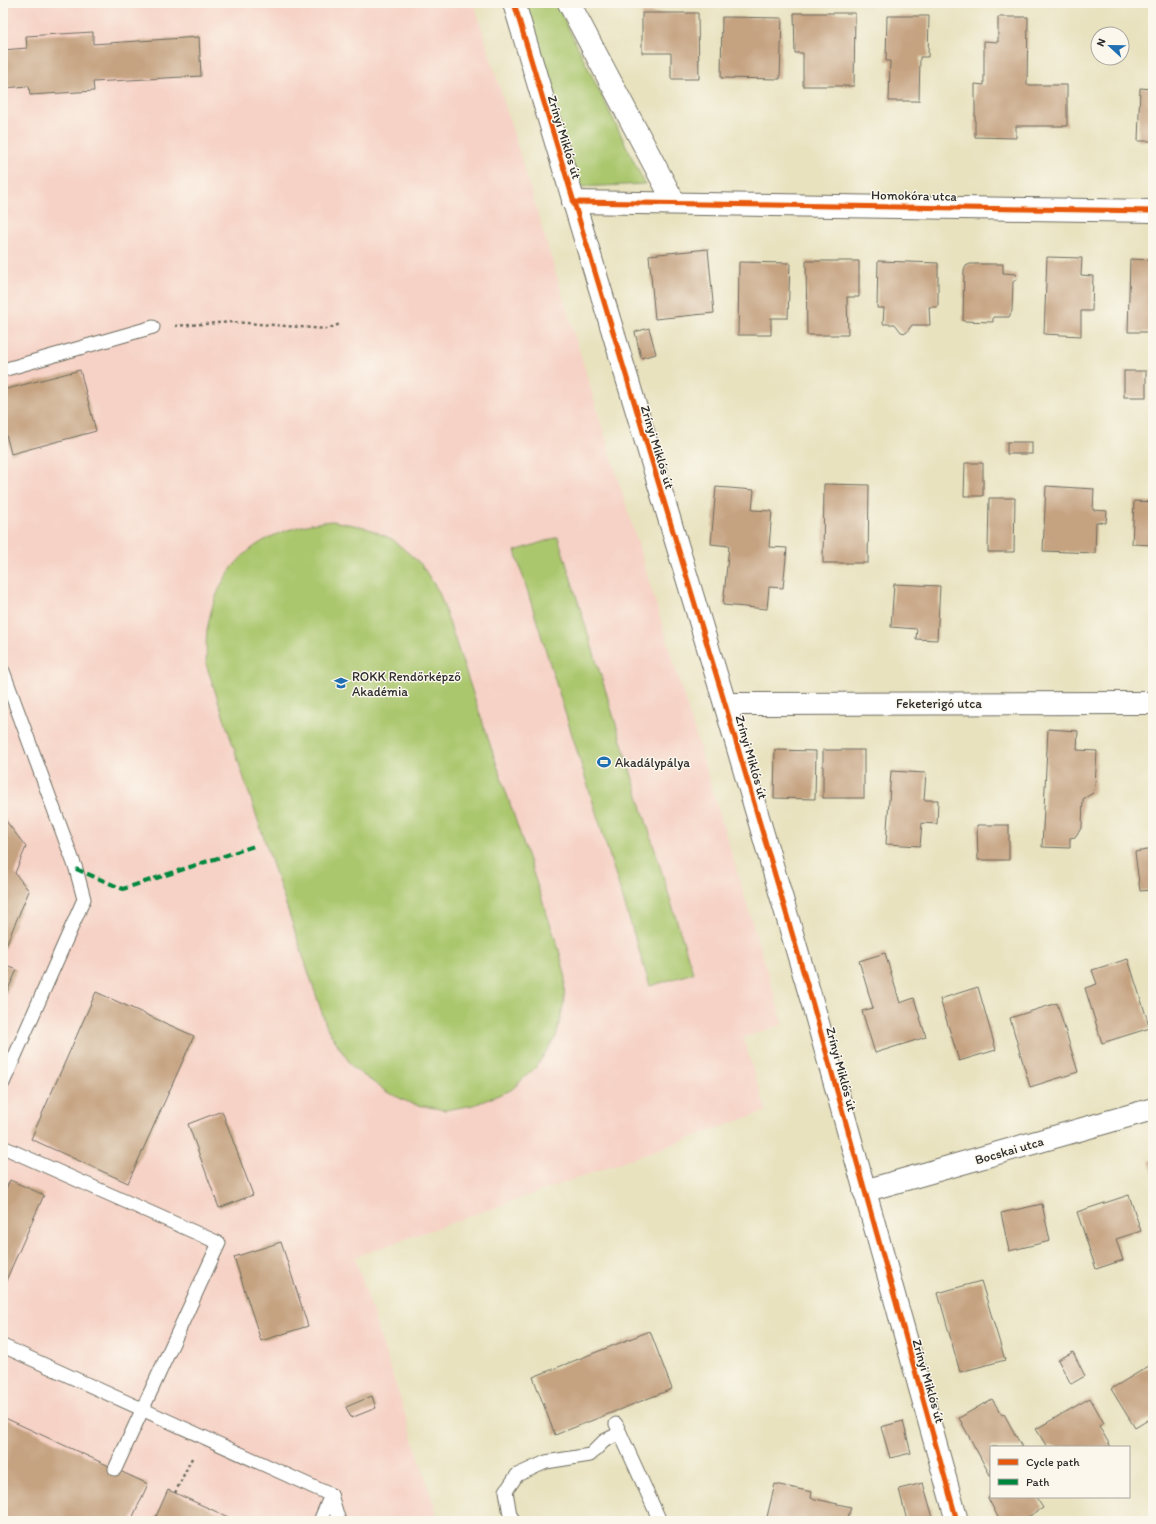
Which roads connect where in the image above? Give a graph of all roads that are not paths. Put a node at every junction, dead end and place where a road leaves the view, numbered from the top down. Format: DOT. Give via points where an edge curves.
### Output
graph roads {
  1 [pos="514,3"];
  2 [pos="569,3"];
  3 [pos="573,202"];
  4 [pos="674,202"];
  5 [pos="1153,210"];
  6 [pos="153,327"];
  7 [pos="3,370"];
  8 [pos="3,671"];
  9 [pos="1153,703"];
  10 [pos="725,704"];
  11 [pos="3,1083"];
  12 [pos="1153,1109"];
  13 [pos="3,1147"];
  14 [pos="864,1191"];
  15 [pos="3,1346"];
  16 [pos="144,1410"];
  17 [pos="115,1469"];
  18 [pos="332,1495"];
  19 [pos="320,1521"];
  20 [pos="338,1521"];
  21 [pos="514,1521"];
  22 [pos="660,1521"];
  23 [pos="957,1521"];
  1 -- 3 [label="street, Zrínyi Miklós út"];
  2 -- 4 [label="street"];
  3 -- 4 [label="street, Homokóra utca"];
  3 -- 10 [label="street, Zrínyi Miklós út"];
  4 -- 5 [label="street, Homokóra utca"];
  6 -- 7 [label="lane"];
  8 -- 11 [label="lane" via="76,869 84,899"];
  9 -- 10 [label="street, Feketerigó utca"];
  10 -- 14 [label="street, Zrínyi Miklós út" via="813,1005"];
  12 -- 14 [label="street, Bocskai utca"];
  13 -- 16 [label="lane" via="219,1243"];
  14 -- 23 [label="street, Zrínyi Miklós út"];
  15 -- 16 [label="lane"];
  16 -- 17 [label="lane"];
  16 -- 18 [label="lane"];
  18 -- 19 [label="lane"];
  18 -- 20 [label="lane"];
  21 -- 22 [label="lane" via="510,1515 506,1491 517,1475 546,1462 590,1455 618,1429"];
}
